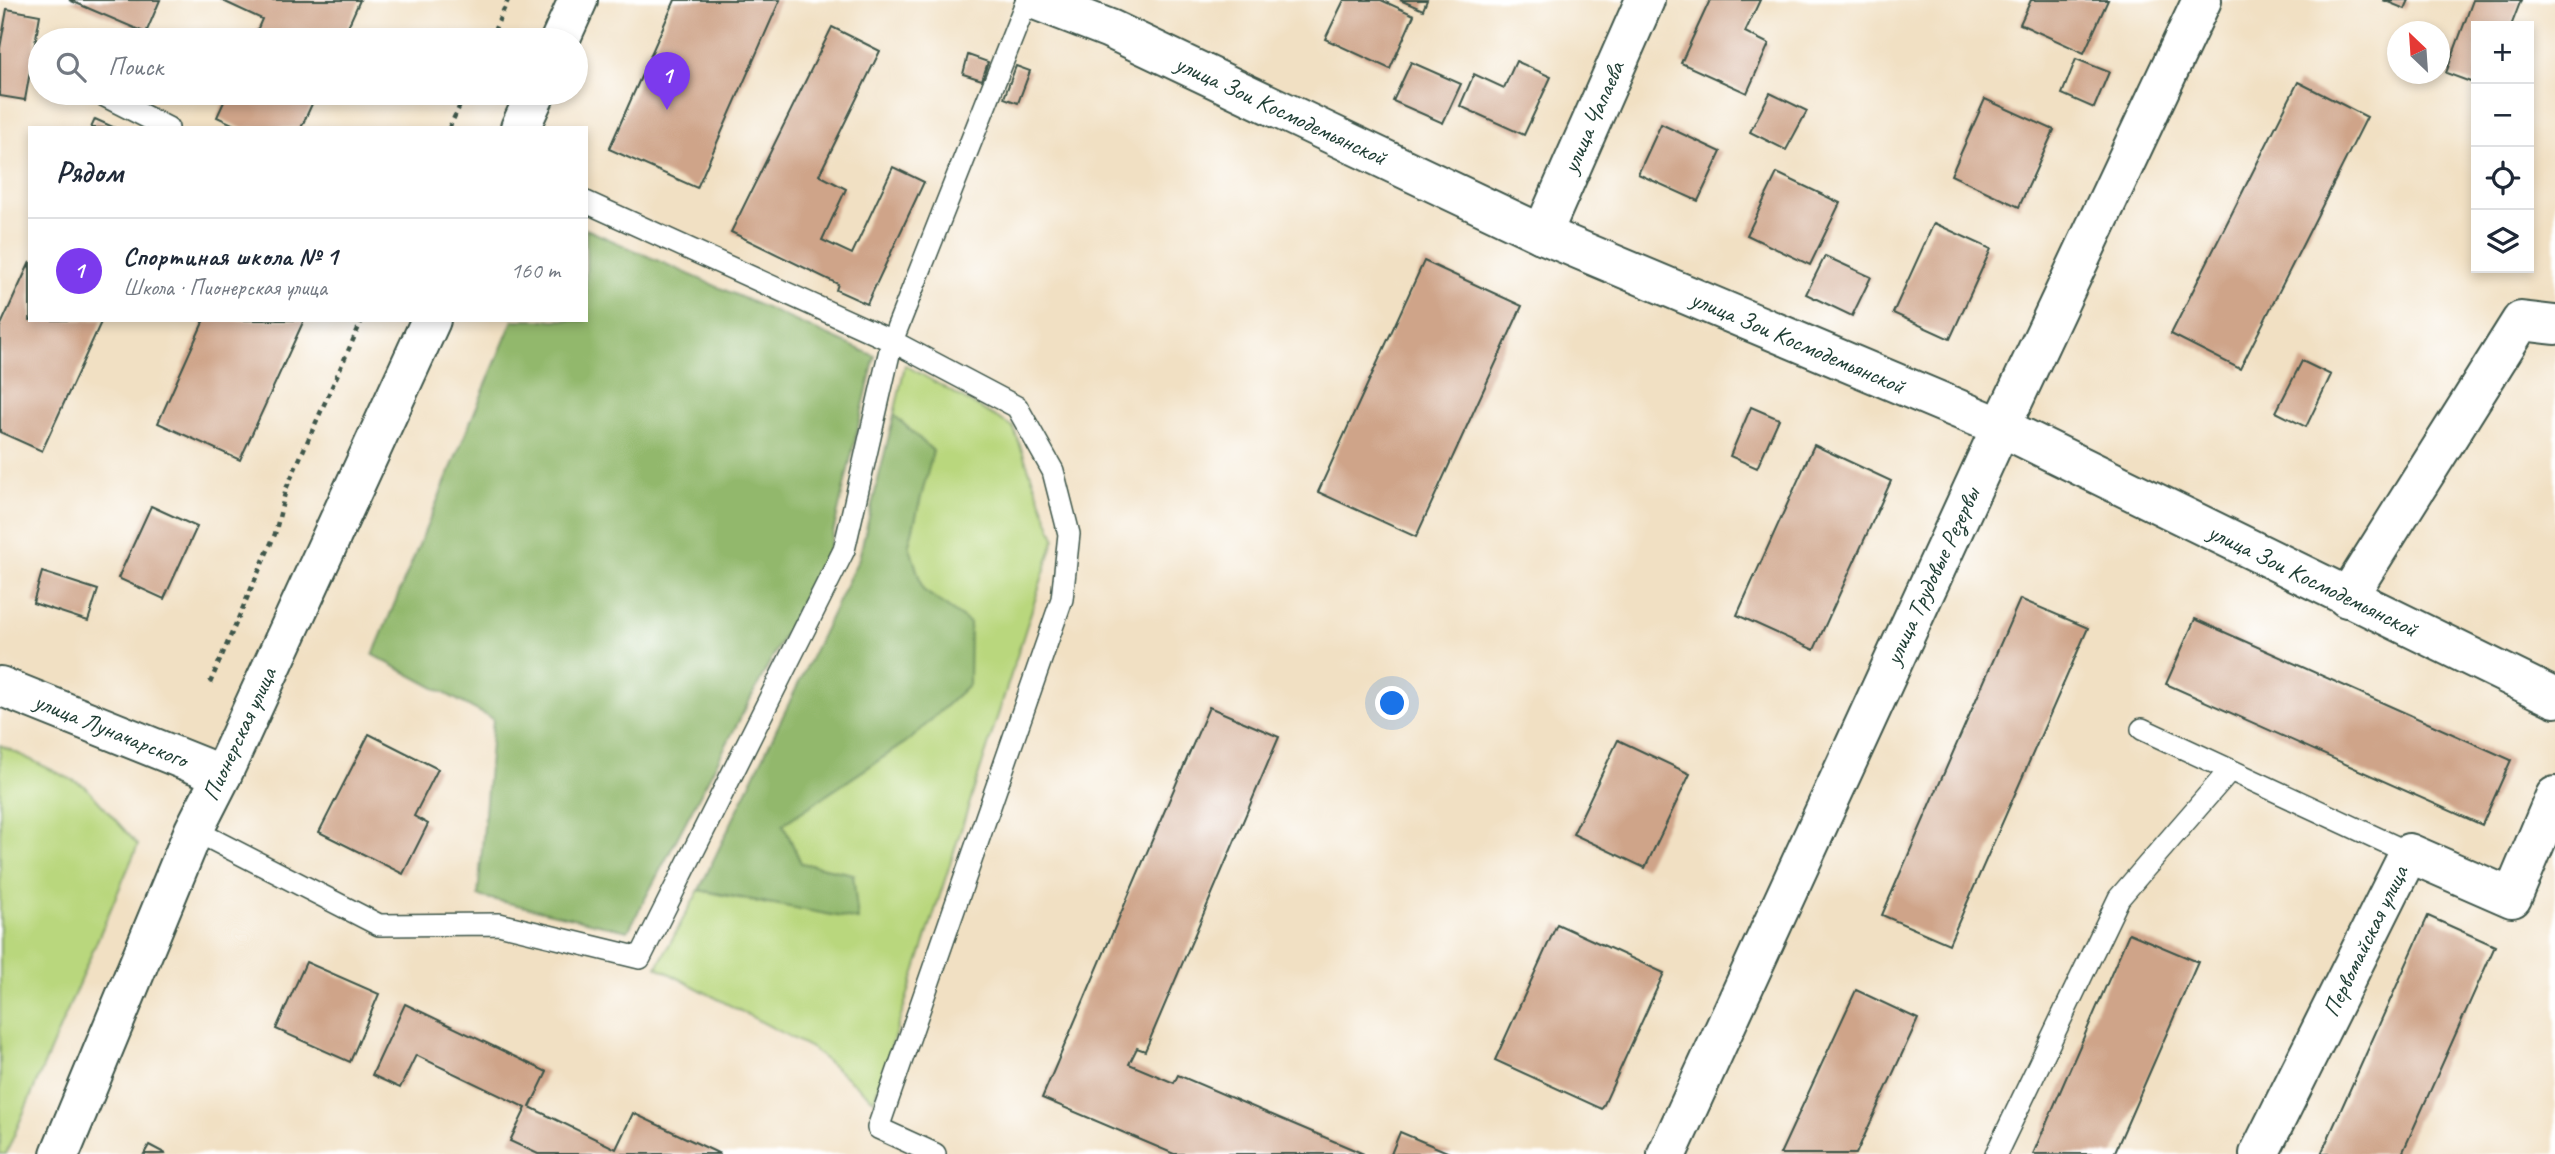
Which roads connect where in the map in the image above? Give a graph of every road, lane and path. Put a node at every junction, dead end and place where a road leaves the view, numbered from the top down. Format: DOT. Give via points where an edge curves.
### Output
graph roads {
  1 [pos="508,0"];
  2 [pos="578,0"];
  3 [pos="1027,0"];
  4 [pos="1035,0"];
  5 [pos="1645,0"];
  6 [pos="2202,0"];
  7 [pos="1117,15"];
  8 [pos="495,28"];
  9 [pos="565,28"];
  10 [pos="123,105"];
  11 [pos="460,105"];
  12 [pos="531,105"];
  13 [pos="165,126"];
  14 [pos="450,126"];
  15 [pos="521,126"];
  16 [pos="588,203"];
  17 [pos="1542,234"];
  18 [pos="361,322"];
  19 [pos="430,322"];
  20 [pos="2555,325"];
  21 [pos="892,341"];
  22 [pos="2001,427"];
  23 [pos="2347,598"];
  24 [pos="210,683"];
  25 [pos="0,686"];
  26 [pos="2555,698"];
  27 [pos="2142,729"];
  28 [pos="2230,771"];
  29 [pos="222,775"];
  30 [pos="2555,796"];
  31 [pos="194,830"];
  32 [pos="2409,853"];
  33 [pos="60,1154"];
  34 [pos="934,1154"];
  35 [pos="1667,1154"];
  36 [pos="1996,1154"];
  37 [pos="2259,1154"];
  1 -- 8 [label="path"];
  2 -- 9 [label="street"];
  3 -- 21 [label="lane"];
  4 -- 7 [label="street, улица Зои Космодемьянской"];
  5 -- 17 [label="street, улица Чапаева"];
  6 -- 22 [label="street, улица Трудовые Резервы"];
  7 -- 17 [label="street, улица Зои Космодемьянской"];
  10 -- 13 [label="lane"];
  11 -- 14 [label="path"];
  12 -- 15 [label="street"];
  16 -- 21 [label="lane"];
  17 -- 22 [label="street, улица Зои Космодемьянской"];
  18 -- 24 [label="path" via="286,489 275,534"];
  19 -- 29 [label="street, Пионерская улица"];
  20 -- 23 [label="street" via="2521,321"];
  21 -- 31 [label="lane" via="844,550 640,958 499,924 379,925"];
  21 -- 34 [label="lane" via="1017,407 1053,471 1069,534 1062,599 878,1128"];
  22 -- 23 [label="street, улица Зои Космодемьянской"];
  22 -- 35 [label="street, улица Трудовые Резервы"];
  23 -- 26 [label="street, улица Зои Космодемьянской"];
  25 -- 29 [label="street, улица Луначарского"];
  27 -- 28 [label="lane"];
  28 -- 32 [label="lane"];
  28 -- 36 [label="lane" via="2119,898"];
  29 -- 31 [label="street, Пионерская улица"];
  30 -- 32 [label="street, Первомайская улица" via="2512,898"];
  31 -- 33 [label="street, Пионерская улица"];
  32 -- 37 [label="street, Первомайская улица"];
}
